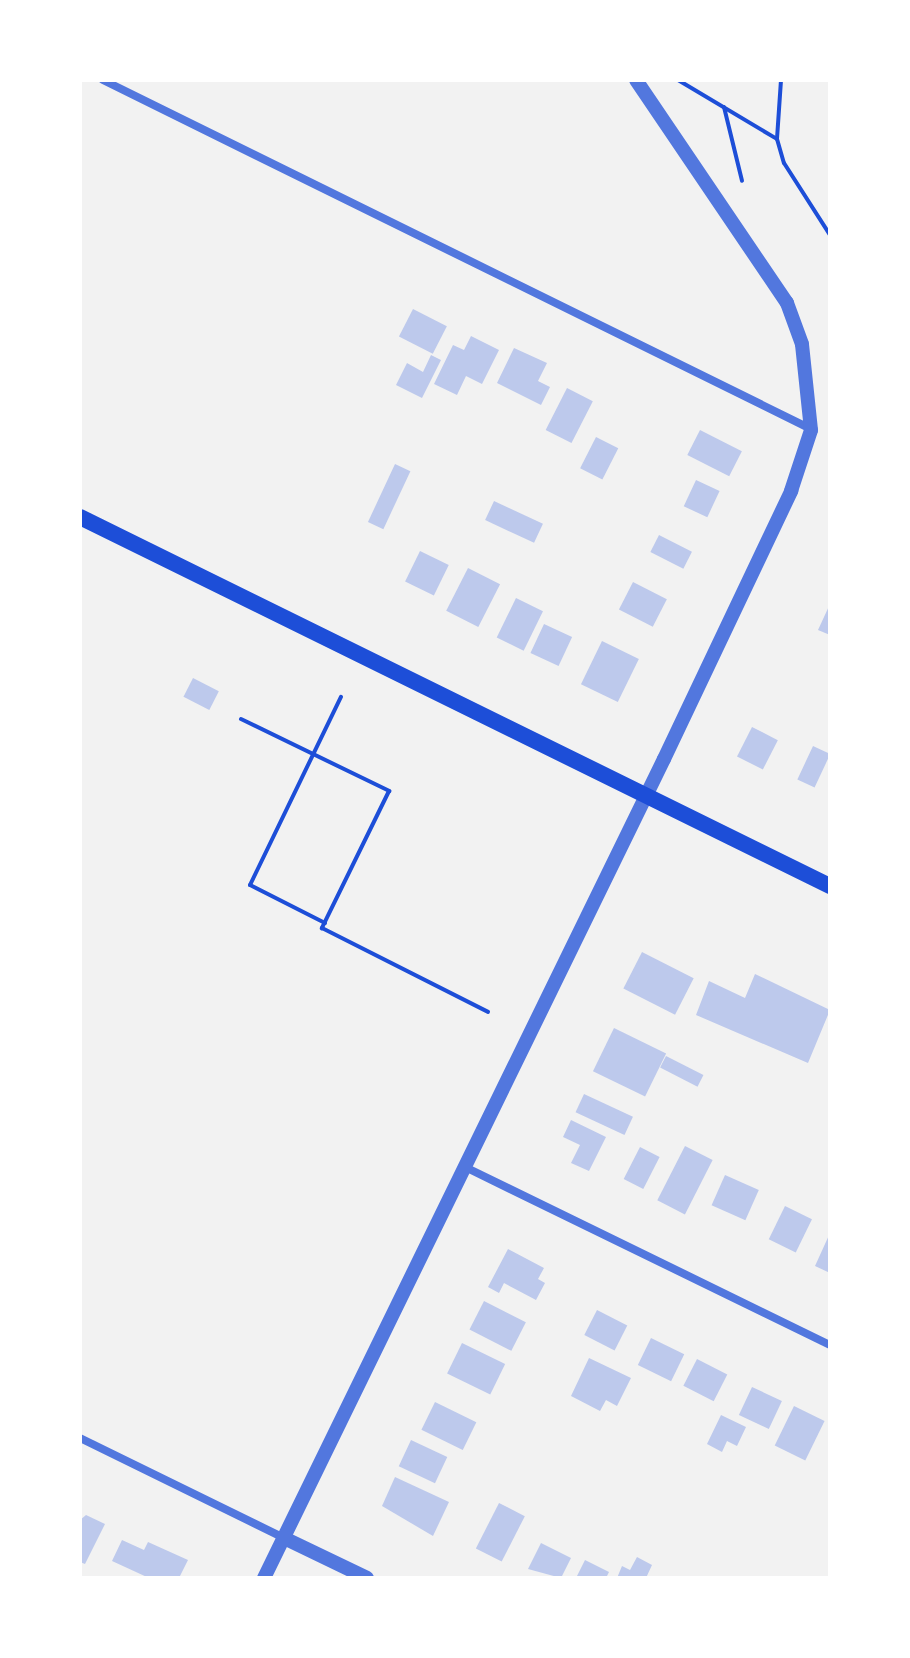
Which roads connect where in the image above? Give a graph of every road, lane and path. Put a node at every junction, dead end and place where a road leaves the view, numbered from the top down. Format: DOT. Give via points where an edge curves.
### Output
graph roads {
  1 [pos="103,80"];
  2 [pos="636,80"];
  3 [pos="678,80"];
  4 [pos="781,80"];
  5 [pos="724,107"];
  6 [pos="777,139"];
  7 [pos="742,181"];
  8 [pos="830,235"];
  9 [pos="811,430"];
  10 [pos="80,517"];
  11 [pos="341,697"];
  12 [pos="241,719"];
  13 [pos="312,754"];
  14 [pos="645,799"];
  15 [pos="830,886"];
  16 [pos="325,923"];
  17 [pos="488,1012"];
  18 [pos="465,1167"];
  19 [pos="830,1345"];
  20 [pos="80,1438"];
  21 [pos="284,1538"];
  22 [pos="264,1578"];
  23 [pos="367,1578"];
  1 -- 9 [label="street"];
  2 -- 9 [label="street" via="787,303 802,344"];
  3 -- 5 [label="path"];
  4 -- 6 [label="path"];
  5 -- 6 [label="path"];
  5 -- 7 [label="path"];
  6 -- 8 [label="path" via="794,182"];
  9 -- 14 [label="street" via="791,491"];
  10 -- 14 [label="main road"];
  11 -- 13 [label="path"];
  12 -- 13 [label="path"];
  13 -- 16 [label="path" via="250,885"];
  13 -- 16 [label="path" via="389,791"];
  14 -- 15 [label="main road"];
  14 -- 18 [label="street"];
  16 -- 17 [label="path" via="322,928"];
  18 -- 19 [label="street"];
  18 -- 21 [label="street"];
  20 -- 21 [label="street"];
  21 -- 22 [label="street"];
  21 -- 23 [label="street"];
}
